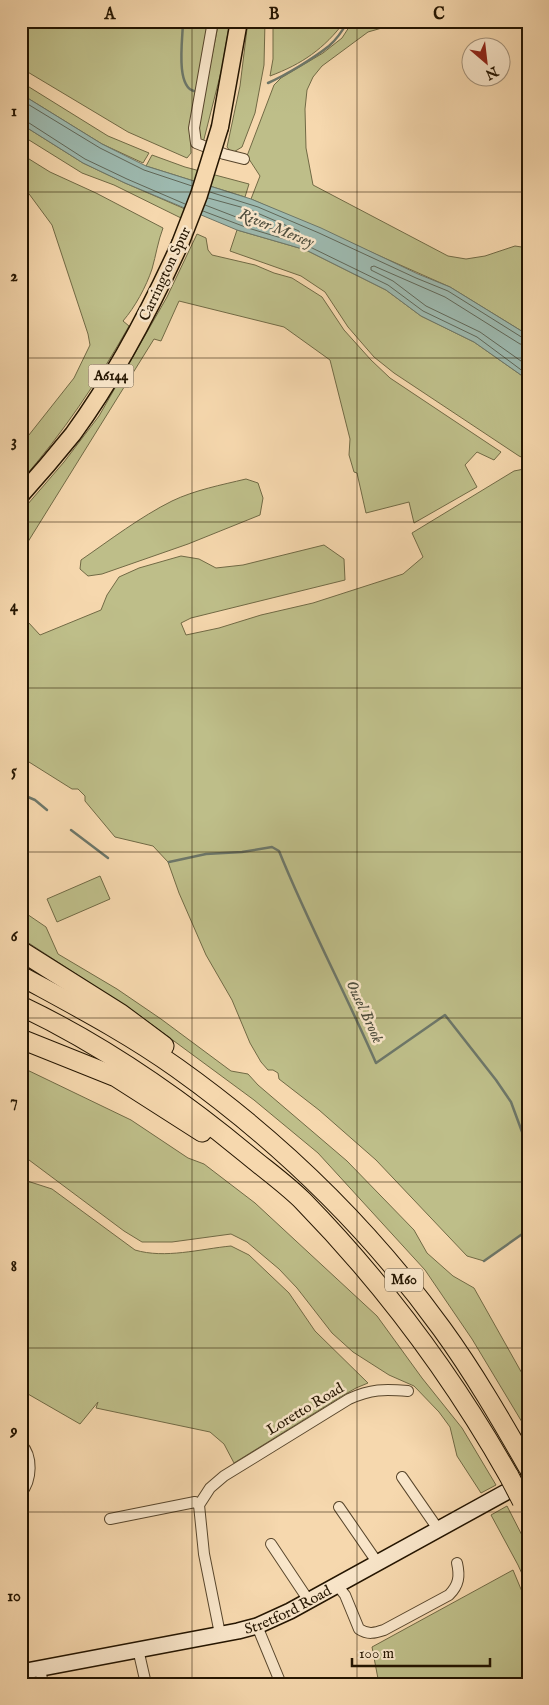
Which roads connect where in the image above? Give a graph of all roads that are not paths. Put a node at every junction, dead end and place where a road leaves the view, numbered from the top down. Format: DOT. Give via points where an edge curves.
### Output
graph roads {
  1 [pos="213,21"];
  2 [pos="239,21"];
  3 [pos="244,159"];
  4 [pos="21,495"];
  5 [pos="21,951"];
  6 [pos="21,976"];
  7 [pos="21,1006"];
  8 [pos="21,1039"];
  9 [pos="248,1121"];
  10 [pos="350,1253"];
  11 [pos="408,1391"];
  12 [pos="21,1444"];
  13 [pos="528,1466"];
  14 [pos="402,1477"];
  15 [pos="528,1480"];
  16 [pos="21,1493"];
  17 [pos="199,1505"];
  18 [pos="339,1507"];
  19 [pos="525,1507"];
  20 [pos="110,1519"];
  21 [pos="438,1529"];
  22 [pos="271,1544"];
  23 [pos="377,1562"];
  24 [pos="457,1563"];
  25 [pos="337,1585"];
  26 [pos="309,1601"];
  27 [pos="257,1626"];
  28 [pos="220,1634"];
  29 [pos="138,1650"];
  30 [pos="22,1671"];
  31 [pos="42,1676"];
  32 [pos="146,1684"];
  33 [pos="281,1684"];
  1 -- 3 [label="street" via="194,138 196,143 207,148"];
  2 -- 4 [label="main road, Carrington Spur / A6144, bridge" via="220,126 199,195 158,294 94,402"];
  5 -- 9 [label="highway, M60" via="121,1014 217,1084"];
  6 -- 9 [label="highway, M60" via="110,1025 176,1067"];
  7 -- 10 [label="highway, M60" via="98,1047 200,1116 302,1200"];
  8 -- 10 [label="highway, M60" via="116,1077 224,1146 288,1197"];
  9 -- 13 [label="highway, M60" via="319,1186 408,1285 480,1386"];
  10 -- 19 [label="highway, M60, bridge" via="426,1349 486,1437"];
  11 -- 17 [label="street, Loretto Road" via="384,1389 357,1395 224,1476 210,1488"];
  12 -- 16 [label="street" via="29,1454 29,1480"];
  14 -- 21 [label="street"];
  15 -- 21 [label="main road, Stretford Road"];
  17 -- 20 [label="street" via="195,1502"];
  17 -- 28 [label="street" via="204,1554"];
  18 -- 23 [label="street"];
  21 -- 23 [label="main road, Stretford Road"];
  22 -- 26 [label="street"];
  23 -- 25 [label="main road, Stretford Road"];
  24 -- 25 [label="street" via="463,1580 454,1590 374,1633 359,1629"];
  25 -- 26 [label="main road, Stretford Road"];
  26 -- 27 [label="main road, Stretford Road"];
  27 -- 28 [label="main road, Stretford Road"];
  27 -- 33 [label="street"];
  28 -- 29 [label="main road, Stretford Road"];
  29 -- 31 [label="main road, Stretford Road"];
  29 -- 32 [label="street"];
  30 -- 31 [label="main road, Stretford Road"];
}
